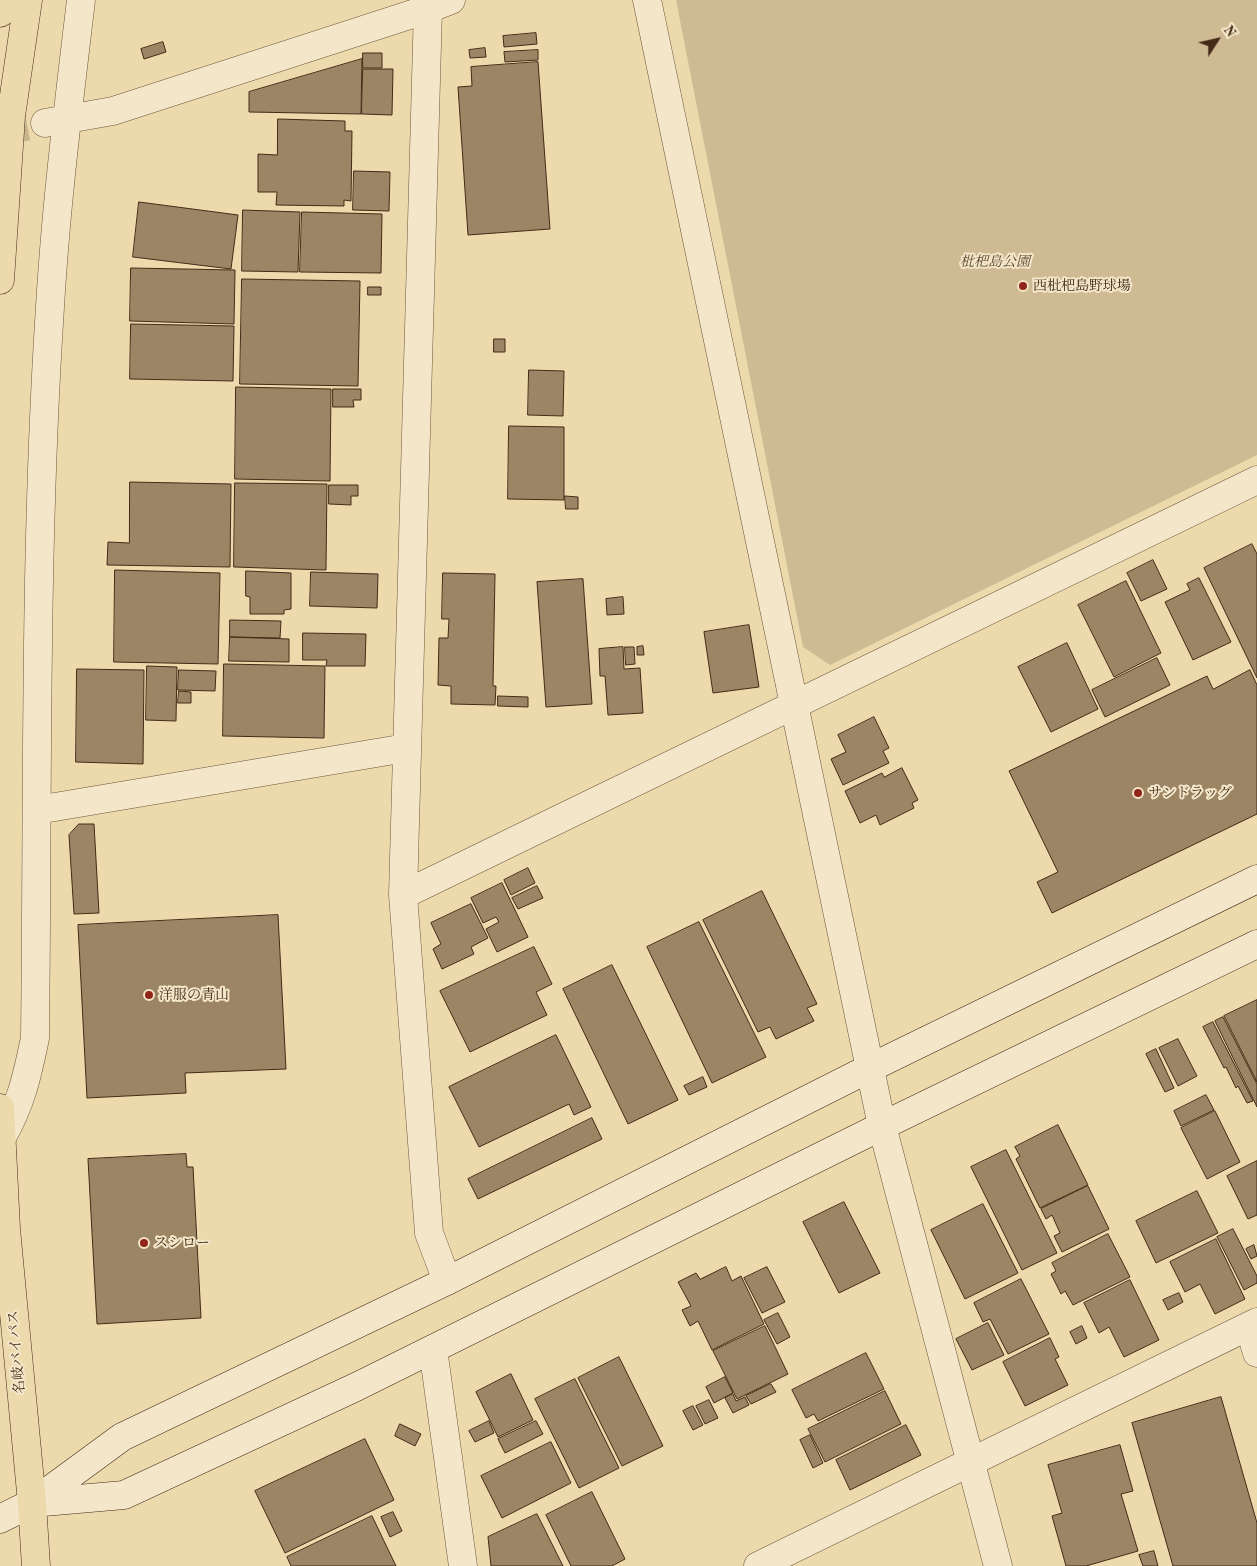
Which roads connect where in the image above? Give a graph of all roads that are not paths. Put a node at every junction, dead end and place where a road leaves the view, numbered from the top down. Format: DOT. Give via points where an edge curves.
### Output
graph roads {
  1 [pos="2,0"];
  2 [pos="28,0"];
  3 [pos="81,0"];
  4 [pos="646,0"];
  5 [pos="436,3"];
  6 [pos="0,13"];
  7 [pos="56,121"];
  8 [pos="0,280"];
  9 [pos="1257,480"];
  10 [pos="794,705"];
  11 [pos="406,748"];
  12 [pos="37,810"];
  13 [pos="1257,879"];
  14 [pos="403,895"];
  15 [pos="1257,944"];
  16 [pos="870,1068"];
  17 [pos="0,1108"];
  18 [pos="882,1126"];
  19 [pos="2,1139"];
  20 [pos="448,1281"];
  21 [pos="1253,1324"];
  22 [pos="433,1349"];
  23 [pos="1257,1353"];
  24 [pos="971,1462"];
  25 [pos="32,1502"];
  26 [pos="0,1519"];
  27 [pos="36,1566"];
  28 [pos="463,1566"];
  29 [pos="758,1566"];
  30 [pos="998,1566"];
  1 -- 6 [label="highway"];
  2 -- 8 [label="highway" via="11,116"];
  3 -- 7 [label="street"];
  4 -- 10 [label="street"];
  5 -- 7 [label="street" via="113,111"];
  5 -- 11 [label="street"];
  7 -- 12 [label="street" via="36,696"];
  9 -- 10 [label="street"];
  10 -- 14 [label="street"];
  10 -- 16 [label="street"];
  11 -- 12 [label="street"];
  11 -- 14 [label="street"];
  12 -- 19 [label="street" via="35,1038 27,1078"];
  13 -- 16 [label="street"];
  14 -- 20 [label="street" via="429,1233"];
  15 -- 18 [label="street"];
  16 -- 18 [label="street"];
  16 -- 20 [label="street"];
  17 -- 19 [label="highway, 名岐バイパス"];
  18 -- 22 [label="street"];
  18 -- 24 [label="street"];
  19 -- 25 [label="highway, 名岐バイパス" via="6,1229"];
  20 -- 25 [label="street" via="122,1437"];
  21 -- 23 [label="street"];
  21 -- 24 [label="street"];
  22 -- 25 [label="street" via="124,1495"];
  22 -- 28 [label="street"];
  24 -- 29 [label="street"];
  24 -- 30 [label="street"];
  25 -- 26 [label="street"];
  25 -- 27 [label="highway, 名岐バイパス"];
}
